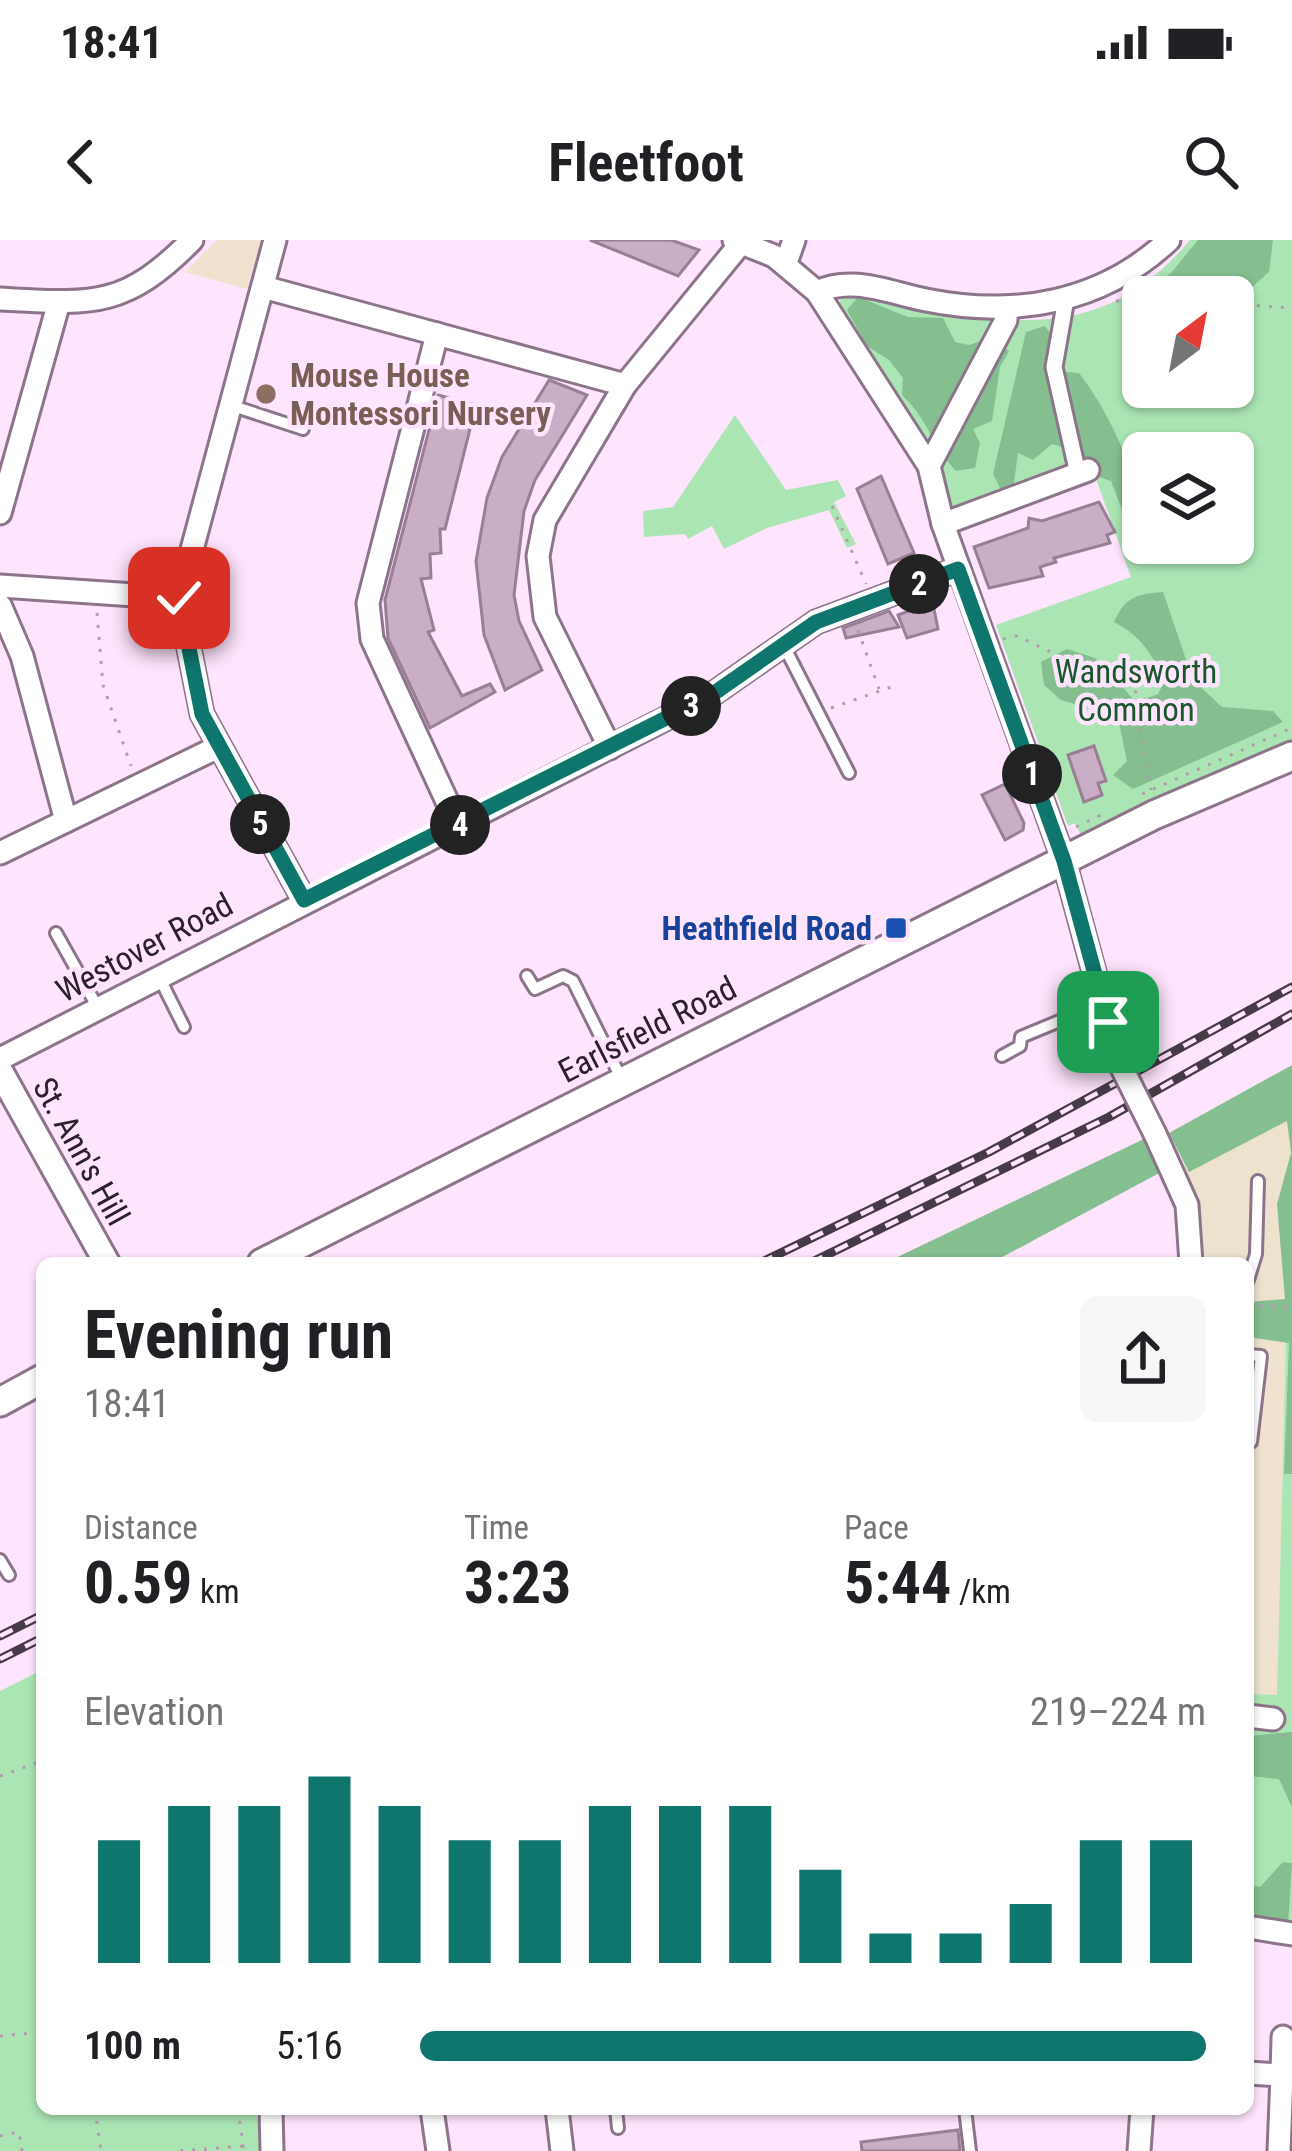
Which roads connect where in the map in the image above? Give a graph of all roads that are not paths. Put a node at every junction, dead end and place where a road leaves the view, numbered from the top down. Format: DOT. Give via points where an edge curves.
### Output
graph roads {
  1 [pos="192,240"];
  2 [pos="275,240"];
  3 [pos="794,240"];
  4 [pos="1169,240"];
  5 [pos="738,241"];
  6 [pos="786,263"];
  7 [pos="263,287"];
  8 [pos="818,292"];
  9 [pos="0,299"];
  10 [pos="1066,299"];
  11 [pos="59,302"];
  12 [pos="1006,308"];
  13 [pos="437,334"];
  14 [pos="625,385"];
  15 [pos="230,405"];
  16 [pos="303,429"];
  17 [pos="929,466"];
  18 [pos="1083,472"];
  19 [pos="0,513"];
  20 [pos="943,524"];
  21 [pos="958,569"];
  22 [pos="0,586"];
  23 [pos="179,598"];
  24 [pos="0,605"];
  25 [pos="784,646"];
  26 [pos="216,748"];
  27 [pos="610,748"];
  28 [pos="1292,757"];
  29 [pos="849,773"];
  30 [pos="66,821"];
  31 [pos="458,825"];
  32 [pos="0,853"];
  33 [pos="1064,861"];
  34 [pos="304,900"];
  35 [pos="56,933"];
  36 [pos="527,976"];
  37 [pos="159,977"];
  38 [pos="1103,1003"];
  39 [pos="98,1008"];
  40 [pos="184,1027"];
  41 [pos="1002,1056"];
  42 [pos="0,1059"];
  43 [pos="0,1071"];
  44 [pos="622,1081"];
  45 [pos="1258,1181"];
  46 [pos="104,1257"];
  47 [pos="274,1257"];
  48 [pos="1190,1257"];
  49 [pos="1254,1260"];
  50 [pos="1254,1356"];
  51 [pos="36,1382"];
  52 [pos="0,1402"];
  53 [pos="1254,1416"];
  54 [pos="0,1560"];
  55 [pos="9,1575"];
  56 [pos="1254,1717"];
  57 [pos="1273,1719"];
  58 [pos="1254,1928"];
  59 [pos="1292,1934"];
  60 [pos="1283,2037"];
  61 [pos="1254,2073"];
  62 [pos="1282,2075"];
  63 [pos="271,2115"];
  64 [pos="433,2115"];
  65 [pos="558,2115"];
  66 [pos="617,2115"];
  67 [pos="966,2115"];
  68 [pos="1141,2115"];
  69 [pos="618,2128"];
  70 [pos="272,2151"];
  71 [pos="438,2151"];
  72 [pos="562,2151"];
  73 [pos="970,2151"];
  74 [pos="1138,2151"];
  75 [pos="1279,2151"];
  1 -- 11 [label="street" via="127,292"];
  2 -- 7 [label="street"];
  3 -- 6 [label="street"];
  4 -- 10 [label="street" via="1116,282"];
  5 -- 6 [label="street"];
  5 -- 14 [label="street"];
  6 -- 8 [label="street"];
  7 -- 13 [label="street"];
  7 -- 15 [label="street"];
  8 -- 12 [label="street" via="853,284"];
  8 -- 17 [label="street"];
  9 -- 11 [label="street"];
  10 -- 12 [label="street"];
  10 -- 18 [label="street" via="1054,367"];
  11 -- 19 [label="street"];
  12 -- 17 [label="street"];
  13 -- 14 [label="street"];
  13 -- 31 [label="street" via="368,603 372,639"];
  14 -- 27 [label="street" via="562,485 538,556 545,617"];
  15 -- 16 [label="lane"];
  15 -- 23 [label="street"];
  17 -- 20 [label="street"];
  18 -- 20 [label="street"];
  20 -- 21 [label="street"];
  21 -- 25 [label="street, Westover Road" via="816,622"];
  21 -- 33 [label="street"];
  22 -- 23 [label="street"];
  23 -- 26 [label="street" via="193,686"];
  24 -- 30 [label="street" via="22,656"];
  25 -- 27 [label="street, Westover Road"];
  25 -- 29 [label="lane"];
  26 -- 30 [label="street"];
  26 -- 34 [label="street"];
  27 -- 31 [label="street, Westover Road"];
  28 -- 33 [label="main road, Earlsfield Road"];
  30 -- 32 [label="street"];
  31 -- 34 [label="street, Westover Road"];
  33 -- 38 [label="street"];
  33 -- 44 [label="main road, Earlsfield Road"];
  34 -- 37 [label="street, Westover Road"];
  35 -- 39 [label="lane"];
  36 -- 44 [label="lane" via="535,989 563,976 574,981"];
  37 -- 39 [label="street, Westover Road"];
  37 -- 40 [label="lane"];
  38 -- 41 [label="lane" via="1022,1037"];
  38 -- 48 [label="street, bridge" via="1118,1060 1186,1205"];
  39 -- 42 [label="street, Westover Road"];
  43 -- 46 [label="street, St. Ann's Hill"];
  44 -- 47 [label="main road, Earlsfield Road"];
  45 -- 49 [label="lane"];
  50 -- 53 [label="lane" via="1261,1357"];
  51 -- 52 [label="main road"];
  54 -- 55 [label="lane"];
  56 -- 57 [label="street"];
  58 -- 59 [label="street"];
  60 -- 62 [label="street"];
  61 -- 62 [label="street"];
  62 -- 75 [label="street"];
  63 -- 70 [label="street"];
  64 -- 71 [label="street"];
  65 -- 72 [label="street"];
  66 -- 69 [label="lane"];
  67 -- 73 [label="lane"];
  68 -- 74 [label="street"];
}
